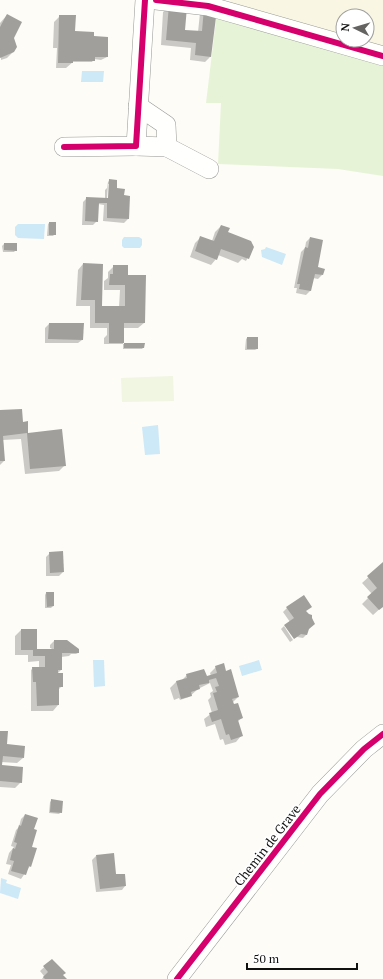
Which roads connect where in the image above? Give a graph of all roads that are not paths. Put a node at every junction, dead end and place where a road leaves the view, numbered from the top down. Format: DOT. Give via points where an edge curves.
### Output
graph roads {
  1 [pos="145,0"];
  2 [pos="156,0"];
  3 [pos="383,56"];
  4 [pos="138,106"];
  5 [pos="136,146"];
  6 [pos="64,147"];
  7 [pos="167,147"];
  8 [pos="209,169"];
  9 [pos="383,734"];
  10 [pos="177,979"];
  1 -- 4 [label="street"];
  2 -- 3 [label="street" via="208,6"];
  4 -- 5 [label="street"];
  4 -- 7 [label="street" via="166,125"];
  5 -- 6 [label="street"];
  5 -- 7 [label="street"];
  7 -- 8 [label="street"];
  9 -- 10 [label="street, Chemin de Grave" via="364,749 320,794"];
}
